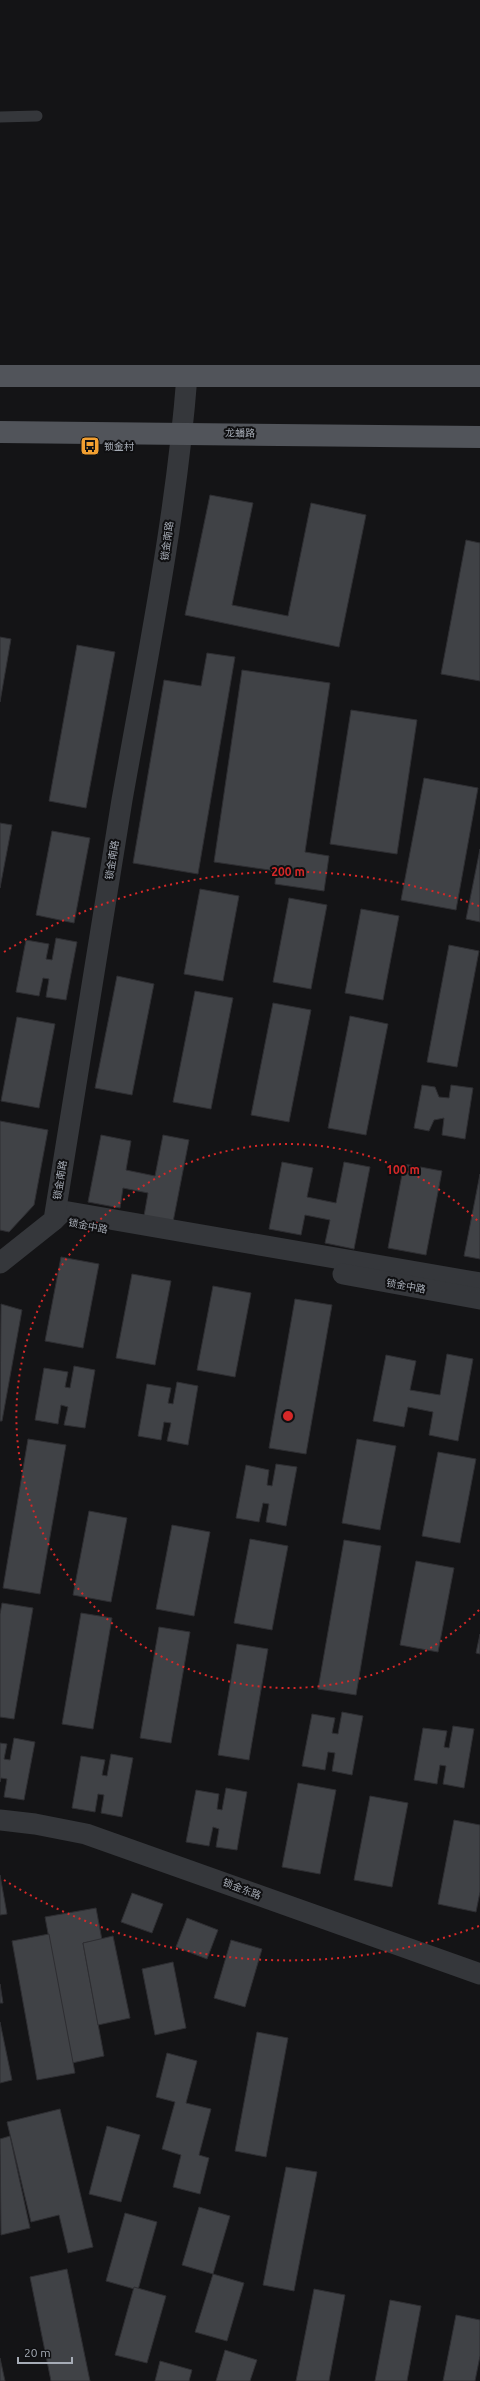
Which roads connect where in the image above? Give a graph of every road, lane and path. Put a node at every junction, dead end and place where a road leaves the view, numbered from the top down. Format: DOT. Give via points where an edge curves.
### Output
graph roads {
  1 [pos="37,116"];
  2 [pos="0,117"];
  3 [pos="0,376"];
  4 [pos="187,376"];
  5 [pos="480,376"];
  6 [pos="0,432"];
  7 [pos="183,433"];
  8 [pos="480,436"];
  9 [pos="54,1220"];
  10 [pos="0,1263"];
  11 [pos="480,1283"];
  12 [pos="480,1299"];
  13 [pos="0,1820"];
  14 [pos="480,1974"];
  1 -- 2 [label="lane"];
  3 -- 4 [label="main road"];
  4 -- 5 [label="main road"];
  4 -- 7 [label="street, 锁金南路"];
  6 -- 7 [label="main road, 龙蟠路"];
  7 -- 8 [label="main road, 龙蟠路"];
  7 -- 9 [label="street, 锁金南路" via="150,657 122,799"];
  9 -- 10 [label="street"];
  9 -- 11 [label="street, 锁金中路" via="63,1211"];
  9 -- 12 [label="street, 锁金中路"];
  13 -- 14 [label="street, 锁金东路" via="86,1834"];
}
